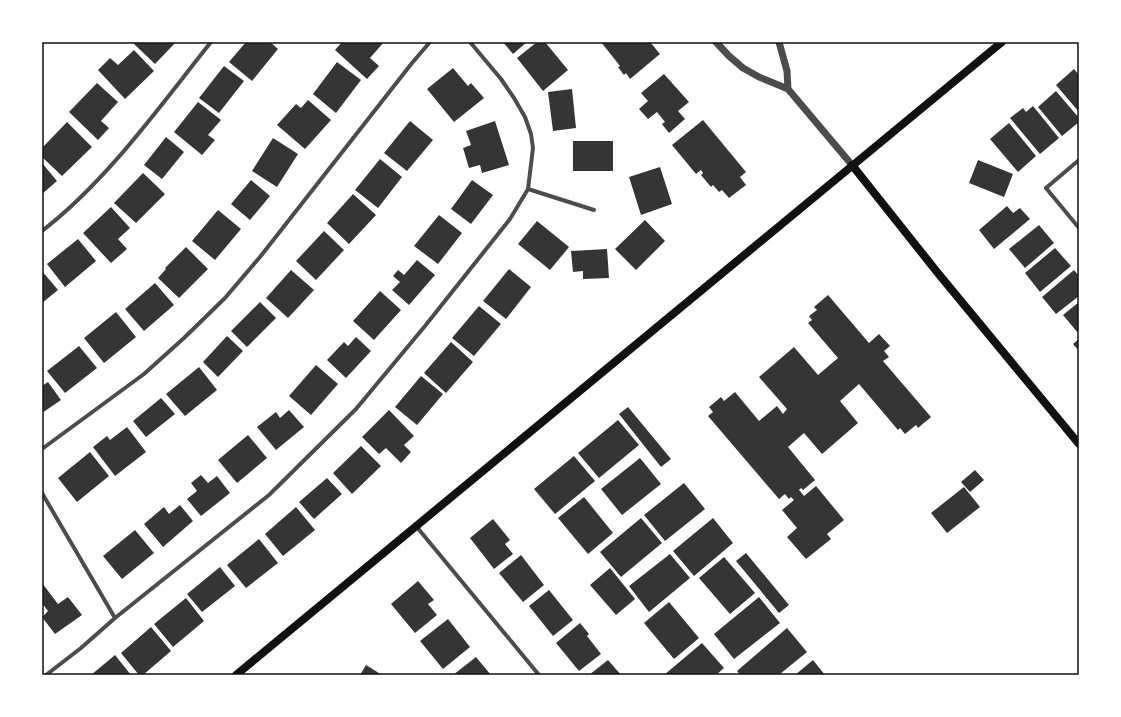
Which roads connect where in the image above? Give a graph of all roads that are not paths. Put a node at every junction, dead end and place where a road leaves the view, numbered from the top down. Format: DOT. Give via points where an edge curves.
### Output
graph roads {
  1 [pos="211,42"];
  2 [pos="430,42"];
  3 [pos="470,42"];
  4 [pos="716,42"];
  5 [pos="779,42"];
  6 [pos="1002,42"];
  7 [pos="788,89"];
  8 [pos="1079,160"];
  9 [pos="852,166"];
  10 [pos="528,189"];
  11 [pos="594,210"];
  12 [pos="1079,228"];
  13 [pos="42,231"];
  14 [pos="1079,444"];
  15 [pos="42,449"];
  16 [pos="42,493"];
  17 [pos="416,526"];
  18 [pos="115,618"];
  19 [pos="46,675"];
  20 [pos="236,675"];
  21 [pos="539,675"];
  1 -- 13 [label="street" via="119,156 59,218"];
  2 -- 15 [label="street" via="225,298 144,374"];
  3 -- 10 [label="street" via="501,79 525,116 533,148"];
  4 -- 7 [label="street" via="743,68"];
  5 -- 7 [label="street" via="787,71"];
  6 -- 9 [label="main road"];
  7 -- 9 [label="street"];
  8 -- 12 [label="street" via="1046,188"];
  9 -- 14 [label="main road"];
  9 -- 17 [label="main road"];
  10 -- 11 [label="street"];
  10 -- 18 [label="street" via="510,219 356,409 269,495"];
  16 -- 18 [label="street"];
  17 -- 20 [label="main road"];
  17 -- 21 [label="street"];
  18 -- 19 [label="street"];
}
